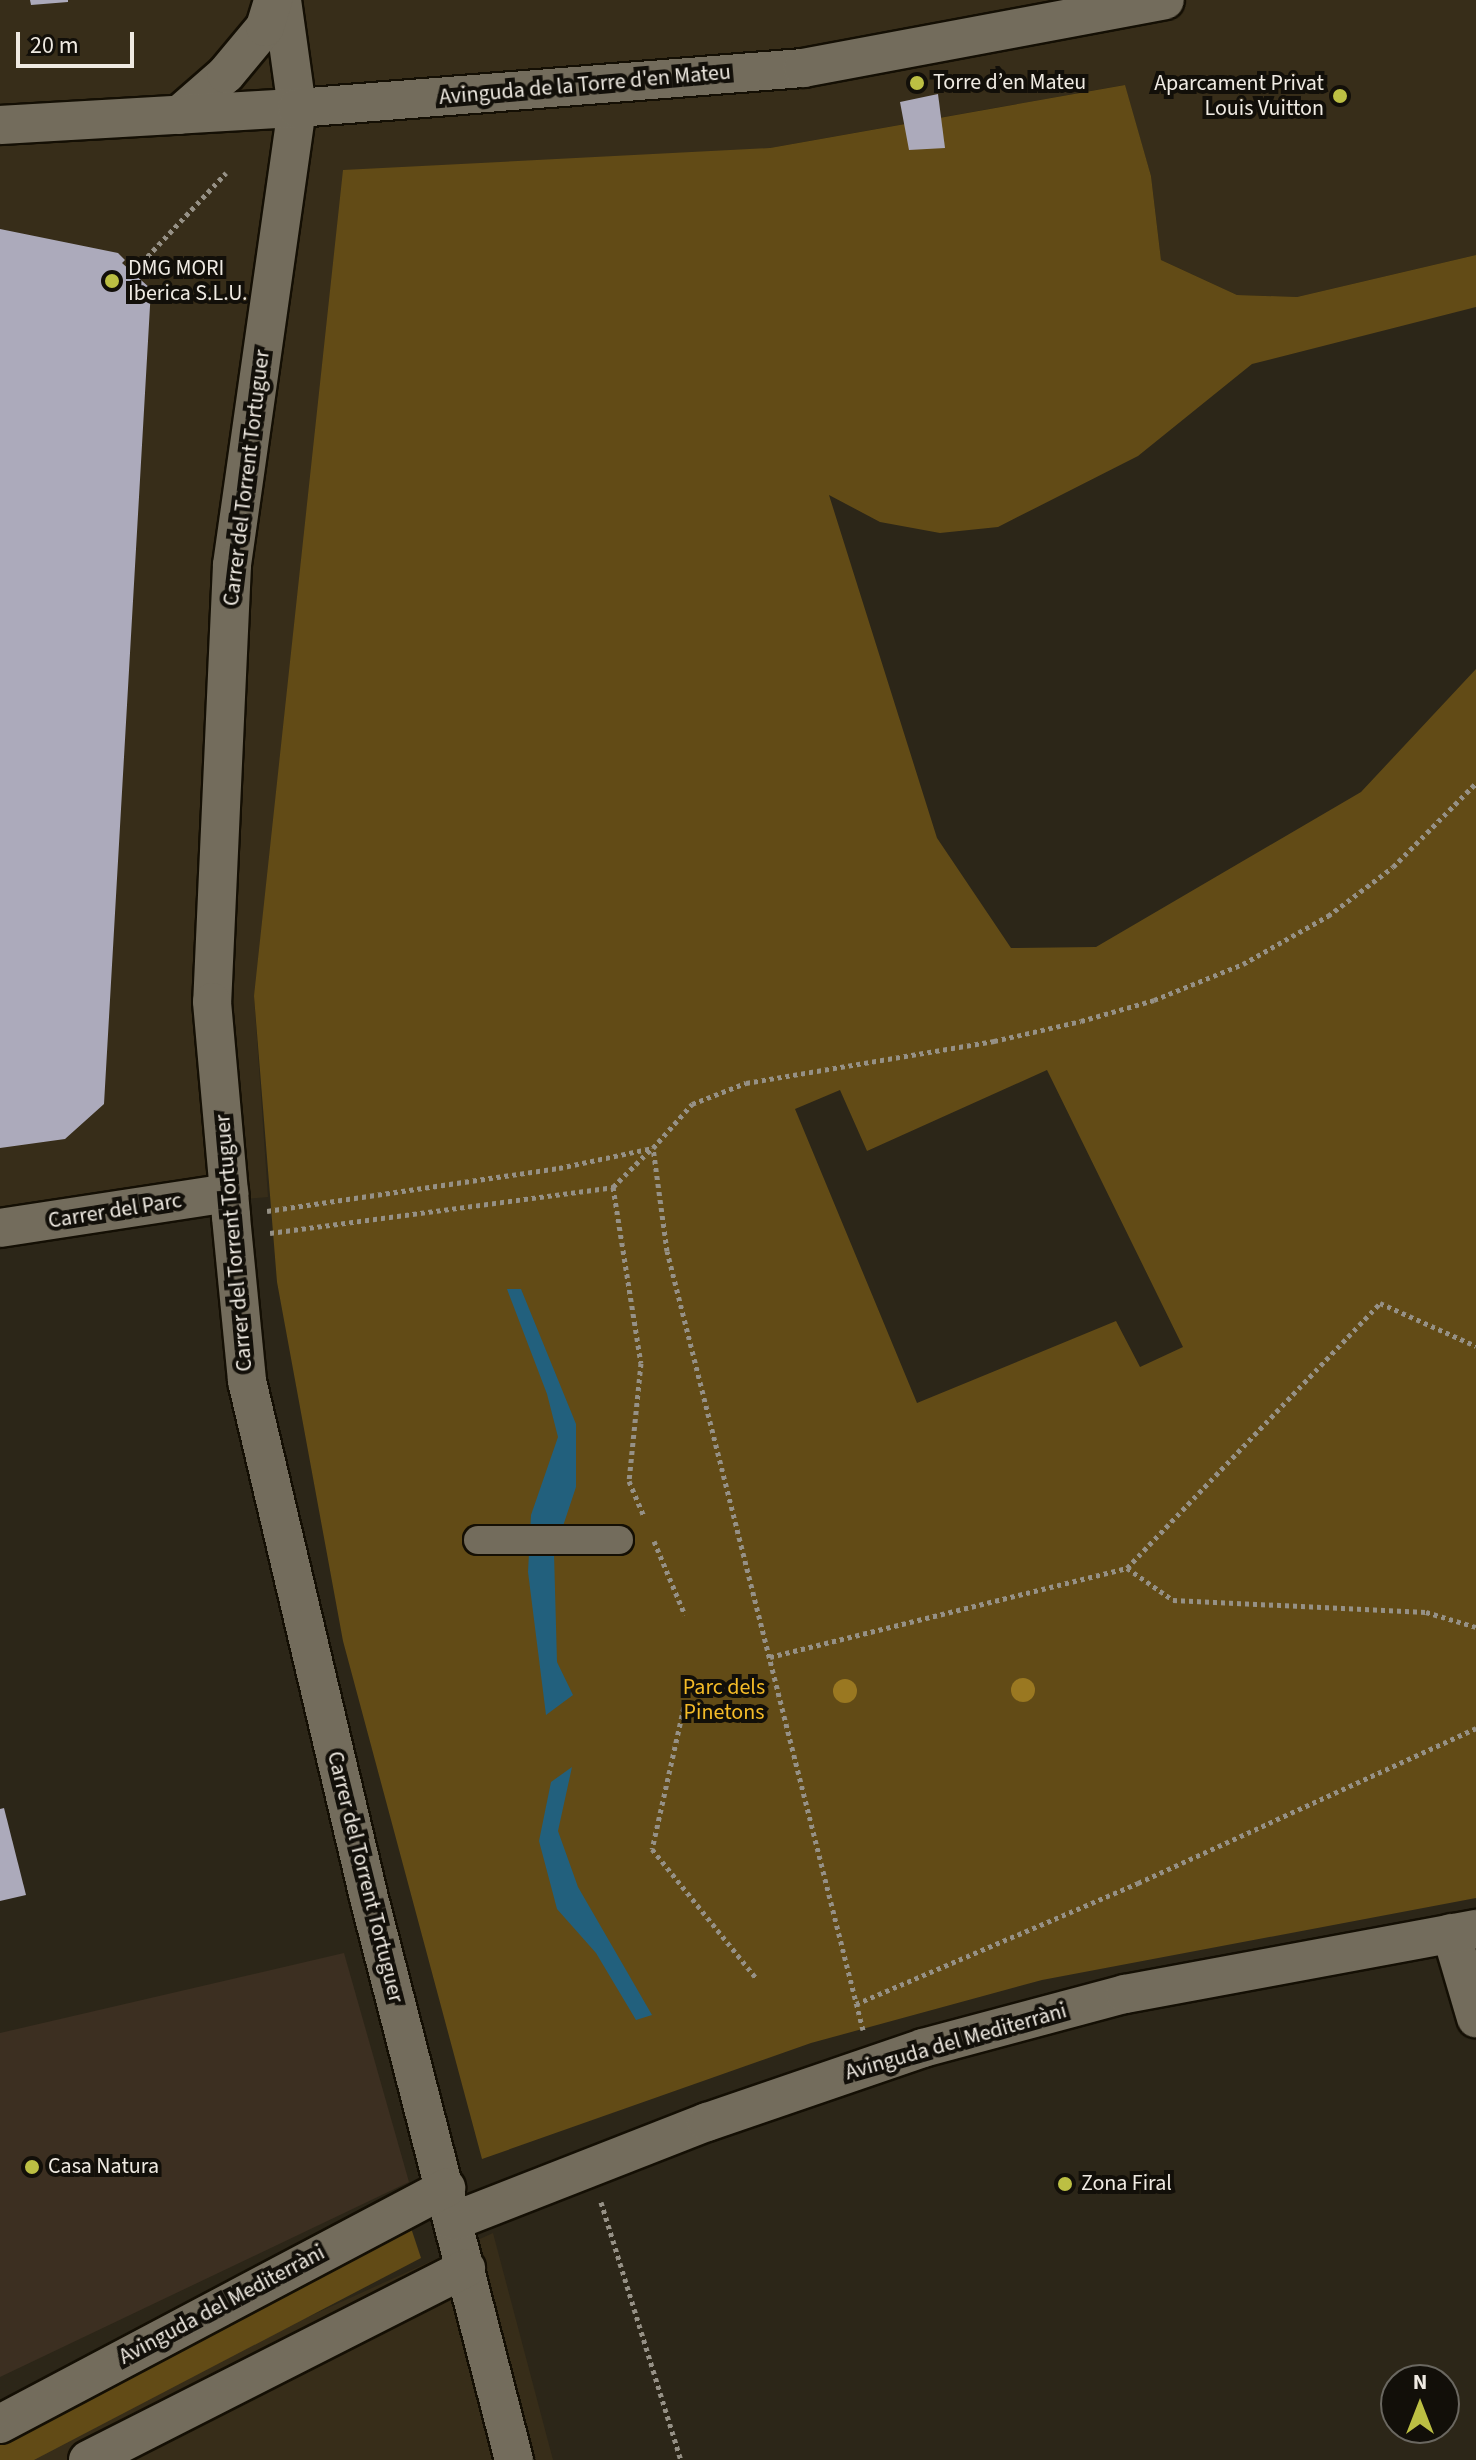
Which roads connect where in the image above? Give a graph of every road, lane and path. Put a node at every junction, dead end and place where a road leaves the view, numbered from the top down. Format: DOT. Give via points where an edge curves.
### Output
graph roads {
  1 [pos="273,0"];
  2 [pos="282,0"];
  3 [pos="1165,0"];
  4 [pos="297,108"];
  5 [pos="179,115"];
  6 [pos="0,125"];
  7 [pos="226,173"];
  8 [pos="131,274"];
  9 [pos="1476,783"];
  10 [pos="653,1148"];
  11 [pos="613,1187"];
  12 [pos="231,1217"];
  13 [pos="0,1228"];
  14 [pos="1476,1346"];
  15 [pos="646,1521"];
  16 [pos="651,1535"];
  17 [pos="478,1540"];
  18 [pos="619,1540"];
  19 [pos="1127,1568"];
  20 [pos="685,1615"];
  21 [pos="1476,1627"];
  22 [pos="770,1657"];
  23 [pos="689,1684"];
  24 [pos="1476,1728"];
  25 [pos="1463,1931"];
  26 [pos="757,1979"];
  27 [pos="1476,2018"];
  28 [pos="590,2166"];
  29 [pos="450,2205"];
  30 [pos="466,2268"];
  31 [pos="0,2424"];
  32 [pos="88,2460"];
  33 [pos="514,2460"];
  34 [pos="681,2460"];
  1 -- 5 [label="street" via="265,27 226,74"];
  2 -- 4 [label="street, Carrer del Torrent Tortuguer"];
  3 -- 4 [label="street, Avinguda de la Torre d'en Mateu" via="803,68"];
  4 -- 5 [label="street, Avinguda de la Torre d'en Mateu"];
  4 -- 12 [label="street, Carrer del Torrent Tortuguer" via="232,565 212,1002"];
  5 -- 6 [label="street, Avinguda de la Torre d'en Mateu"];
  7 -- 8 [label="path"];
  9 -- 10 [label="path" via="1393,867 1328,916 1243,964 1154,1000 1081,1021 746,1083 692,1104"];
  10 -- 11 [label="path"];
  10 -- 12 [label="path" via="559,1168"];
  10 -- 22 [label="path" via="667,1251"];
  11 -- 12 [label="path"];
  11 -- 15 [label="path" via="641,1363 629,1481"];
  12 -- 13 [label="street, Carrer del Parc"];
  12 -- 29 [label="street, Carrer del Torrent Tortuguer" via="247,1381 369,1898"];
  14 -- 19 [label="path" via="1380,1303"];
  16 -- 20 [label="path"];
  17 -- 18 [label="street"];
  19 -- 21 [label="path" via="1173,1600 1426,1612"];
  19 -- 22 [label="path"];
  22 -- 24 [label="path" via="856,2004 1138,1883"];
  23 -- 26 [label="path" via="652,1849"];
  25 -- 27 [label="street"];
  25 -- 28 [label="street, Avinguda del Mediterràni" via="1125,1994 952,2040"];
  28 -- 29 [label="street, Avinguda del Mediterràni"];
  28 -- 34 [label="path"];
  29 -- 30 [label="street, Carrer del Torrent Tortuguer"];
  29 -- 31 [label="street, Avinguda del Mediterràni"];
  30 -- 32 [label="street"];
  30 -- 33 [label="street, Carrer del Torrent Tortuguer"];
}
